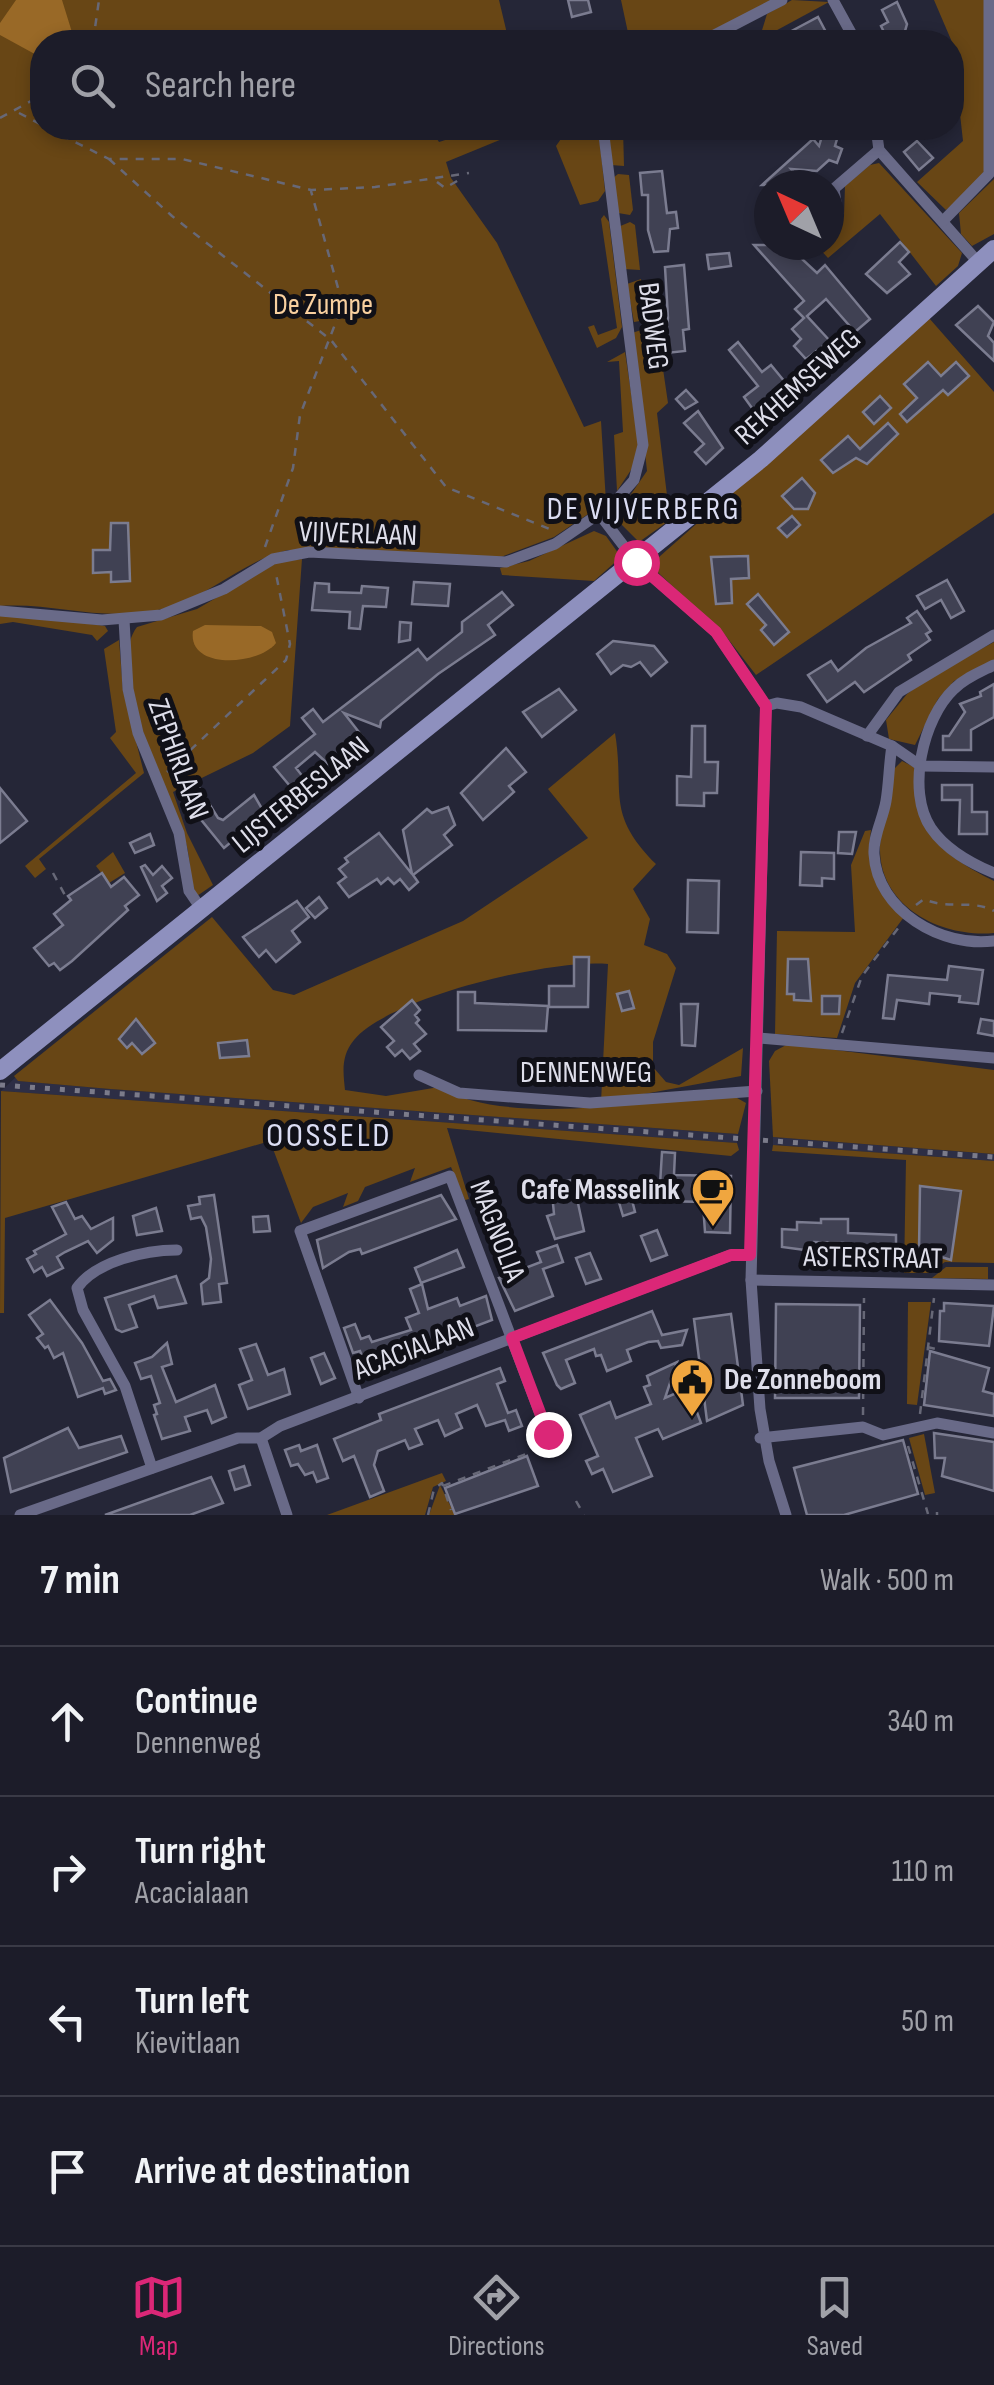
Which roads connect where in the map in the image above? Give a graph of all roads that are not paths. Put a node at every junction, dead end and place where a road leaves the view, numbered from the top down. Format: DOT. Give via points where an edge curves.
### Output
graph roads {
  1 [pos="782,0"];
  2 [pos="833,0"];
  3 [pos="988,0"];
  4 [pos="724,30"];
  5 [pos="849,30"];
  6 [pos="605,140"];
  7 [pos="877,140"];
  8 [pos="878,150"];
  9 [pos="844,180"];
  10 [pos="943,221"];
  11 [pos="994,249"];
  12 [pos="978,262"];
  13 [pos="600,516"];
  14 [pos="636,562"];
  15 [pos="0,611"];
  16 [pos="124,620"];
  17 [pos="994,635"];
  18 [pos="994,664"];
  19 [pos="766,706"];
  20 [pos="868,736"];
  21 [pos="892,746"];
  22 [pos="922,766"];
  23 [pos="994,766"];
  24 [pos="994,873"];
  25 [pos="202,910"];
  26 [pos="994,941"];
  27 [pos="758,1038"];
  28 [pos="994,1058"];
  29 [pos="0,1071"];
  30 [pos="418,1074"];
  31 [pos="757,1090"];
  32 [pos="177,1250"];
  33 [pos="750,1255"];
  34 [pos="751,1280"];
  35 [pos="994,1284"];
  36 [pos="512,1338"];
  37 [pos="359,1398"];
  38 [pos="994,1433"];
  39 [pos="261,1438"];
  40 [pos="763,1438"];
  41 [pos="550,1440"];
  42 [pos="152,1468"];
  43 [pos="20,1515"];
  44 [pos="287,1515"];
  45 [pos="786,1515"];
  1 -- 4 [label="street"];
  2 -- 5 [label="street"];
  3 -- 10 [label="street" via="989,174"];
  6 -- 13 [label="street, BADWEG" via="643,444 634,480"];
  7 -- 8 [label="street"];
  8 -- 9 [label="street"];
  8 -- 10 [label="street"];
  10 -- 12 [label="street"];
  11 -- 12 [label="street, REKHEMSEWEG"];
  12 -- 14 [label="street, REKHEMSEWEG"];
  13 -- 14 [label="street"];
  13 -- 16 [label="street, VIJVERLAAN" via="506,562 309,552 268,562 188,606"];
  14 -- 19 [label="street" via="716,632"];
  14 -- 25 [label="street, LIJSTERBESLAAN"];
  15 -- 16 [label="street, VIJVERLAAN"];
  16 -- 25 [label="street, ZEPHIRLAAN" via="128,690 154,782 178,833 188,891"];
  17 -- 20 [label="street" via="899,692"];
  18 -- 22 [label="street" via="944,700"];
  19 -- 20 [label="street" via="800,707"];
  19 -- 27 [label="street"];
  20 -- 21 [label="street"];
  21 -- 22 [label="street"];
  21 -- 26 [label="street" via="874,860 887,894 935,933"];
  22 -- 23 [label="street"];
  22 -- 24 [label="street" via="929,826 968,862"];
  25 -- 29 [label="street, LIJSTERBESLAAN"];
  27 -- 28 [label="street"];
  27 -- 31 [label="street"];
  30 -- 31 [label="street, DENNENWEG" via="459,1094 590,1103"];
  31 -- 33 [label="street"];
  32 -- 42 [label="street" via="125,1260 92,1273 77,1288 125,1386"];
  33 -- 34 [label="street"];
  33 -- 36 [label="street, ACACIALAAN" via="731,1255"];
  34 -- 35 [label="street, ASTERSTRAAT"];
  34 -- 40 [label="street"];
  36 -- 37 [label="street, ACACIALAAN"];
  36 -- 37 [label="street, MAGNOLIA" via="450,1176 300,1231"];
  36 -- 41 [label="street"];
  37 -- 39 [label="street, ACACIALAAN"];
  38 -- 40 [label="street" via="923,1425 883,1435 863,1426"];
  39 -- 42 [label="street, ACACIALAAN" via="238,1438"];
  39 -- 44 [label="street"];
  40 -- 45 [label="street"];
  42 -- 43 [label="street, ACACIALAAN"];
}
